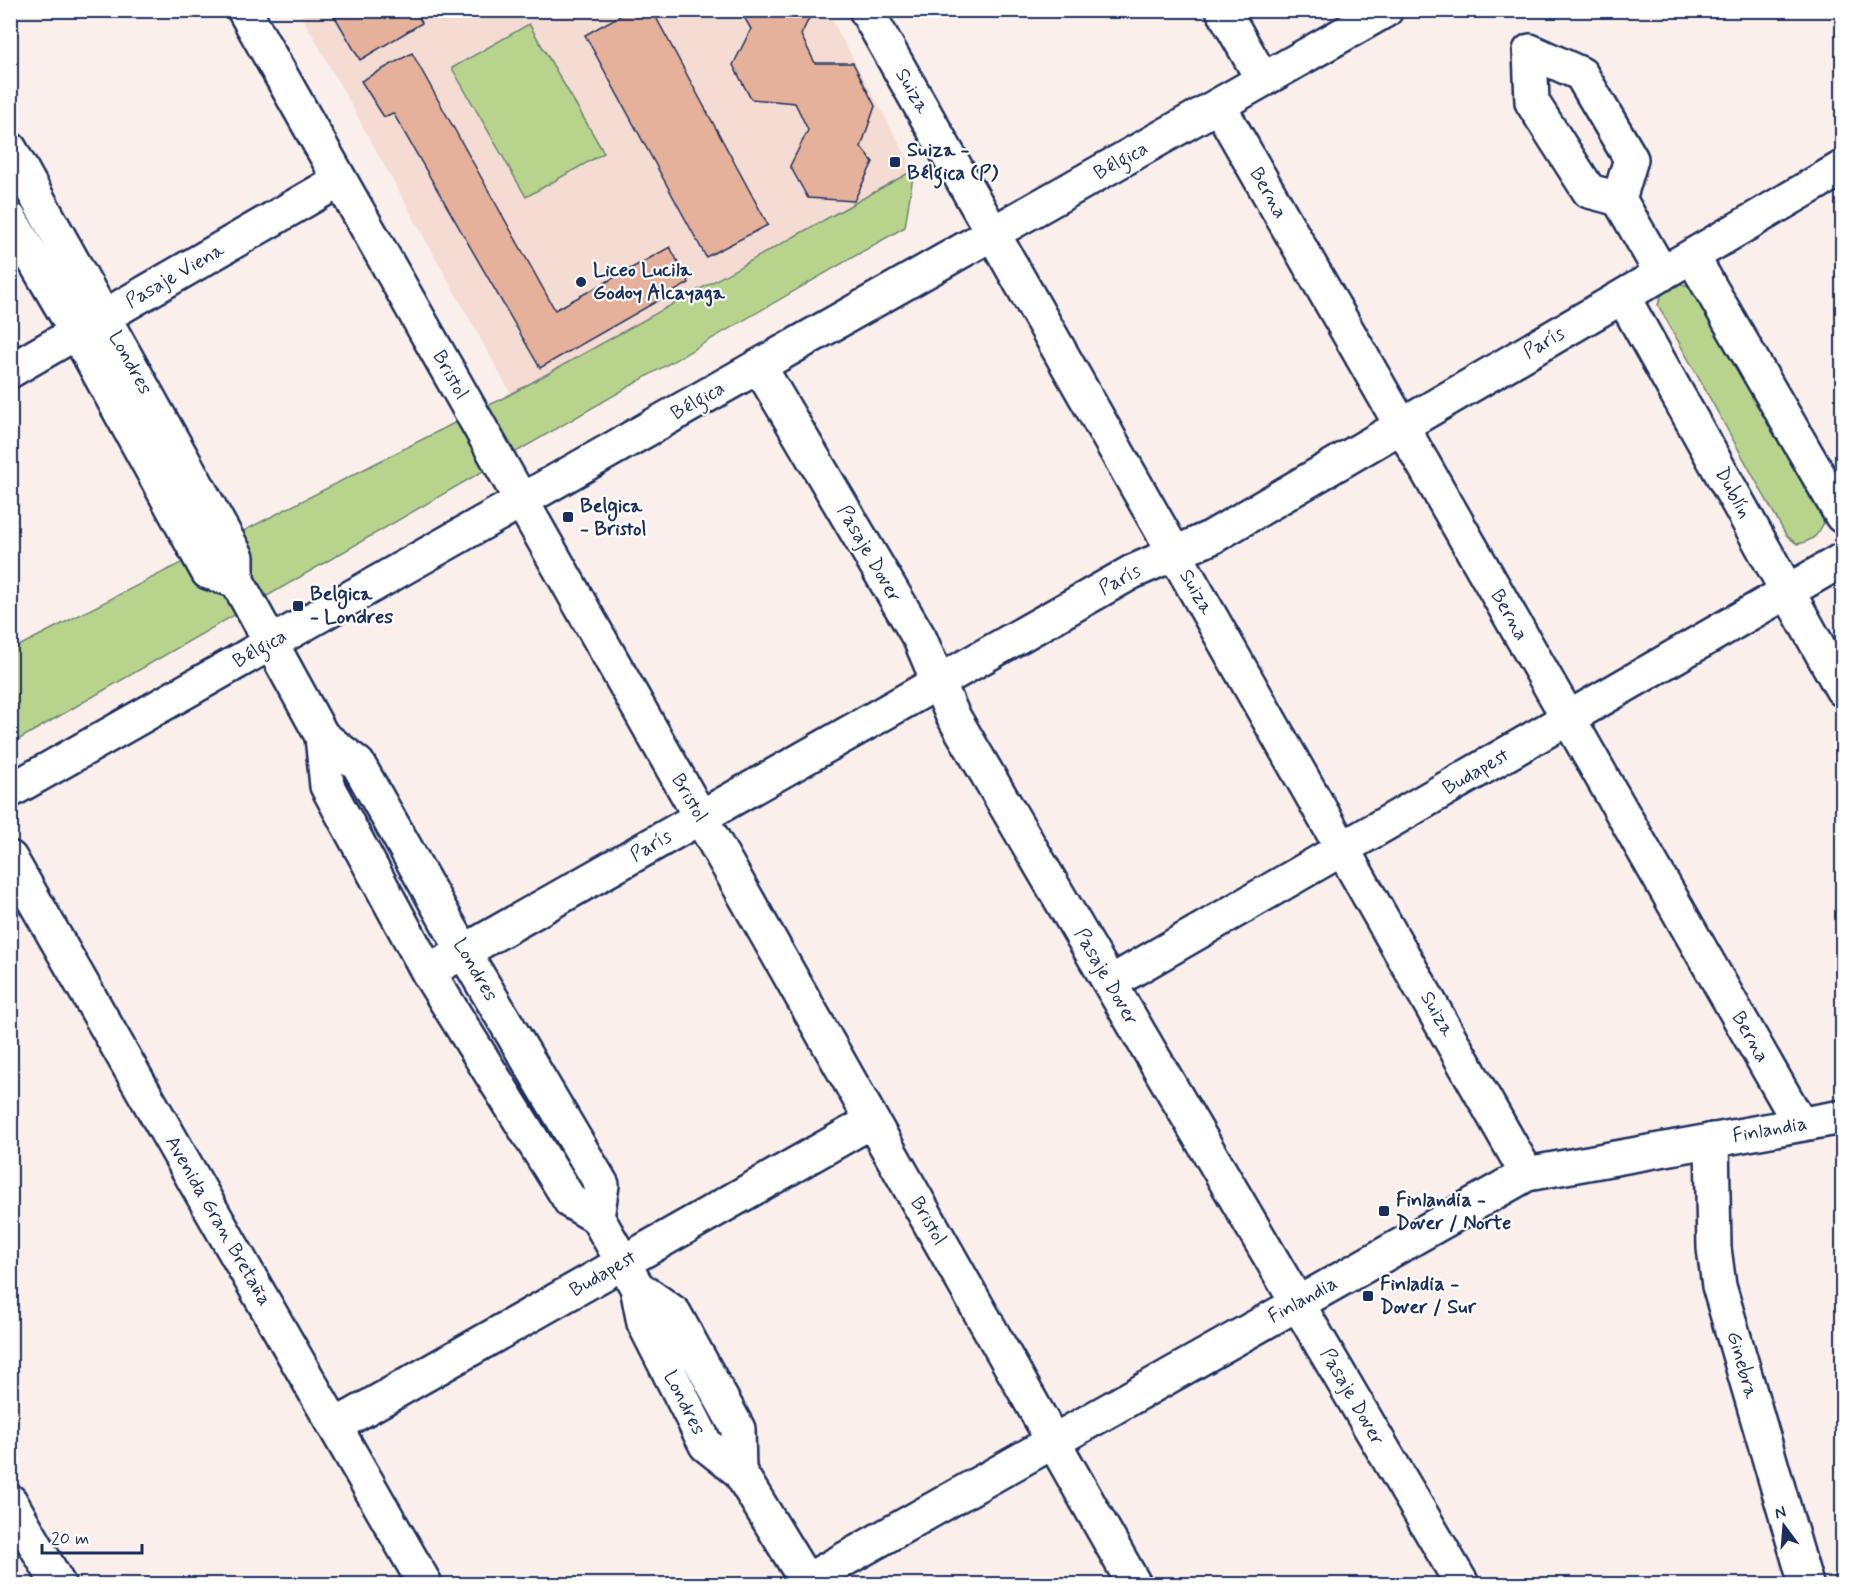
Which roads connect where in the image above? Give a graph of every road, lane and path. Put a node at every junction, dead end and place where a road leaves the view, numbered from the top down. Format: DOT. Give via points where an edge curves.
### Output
graph roads {
  1 [pos="244,10"];
  2 [pos="866,10"];
  3 [pos="1223,10"];
  4 [pos="1386,10"];
  5 [pos="1263,80"];
  6 [pos="1219,106"];
  7 [pos="10,149"];
  8 [pos="1842,168"];
  9 [pos="340,180"];
  10 [pos="1619,199"];
  11 [pos="10,219"];
  12 [pos="993,234"];
  13 [pos="1692,256"];
  14 [pos="1662,274"];
  15 [pos="1623,297"];
  16 [pos="104,317"];
  17 [pos="76,333"];
  18 [pos="759,366"];
  19 [pos="10,371"];
  20 [pos="1402,426"];
  21 [pos="521,501"];
  22 [pos="1842,516"];
  23 [pos="1174,553"];
  24 [pos="1842,560"];
  25 [pos="237,581"];
  26 [pos="1788,591"];
  27 [pos="271,643"];
  28 [pos="939,682"];
  29 [pos="1842,689"];
  30 [pos="1568,718"];
  31 [pos="322,736"];
  32 [pos="10,791"];
  33 [pos="700,818"];
  34 [pos="1342,849"];
  35 [pos="11,858"];
  36 [pos="464,952"];
  37 [pos="428,972"];
  38 [pos="1110,983"];
  39 [pos="1842,1117"];
  40 [pos="872,1122"];
  41 [pos="1800,1124"];
  42 [pos="1712,1140"];
  43 [pos="1527,1174"];
  44 [pos="597,1217"];
  45 [pos="630,1275"];
  46 [pos="1298,1304"];
  47 [pos="335,1426"];
  48 [pos="1053,1441"];
  49 [pos="10,1502"];
  50 [pos="58,1584"];
  51 [pos="425,1584"];
  52 [pos="807,1584"];
  53 [pos="1134,1584"];
  54 [pos="1462,1584"];
  55 [pos="1806,1584"];
  1 -- 9 [label="street, Bristol"];
  2 -- 12 [label="street, Suiza"];
  3 -- 5 [label="street"];
  4 -- 5 [label="street, Bélgica"];
  5 -- 6 [label="street, Bélgica"];
  6 -- 12 [label="street, Bélgica"];
  6 -- 20 [label="street, Berna"];
  7 -- 16 [label="street, Londres"];
  8 -- 13 [label="street, París"];
  9 -- 16 [label="street, Pasaje Viena"];
  9 -- 21 [label="street, Bristol"];
  10 -- 14 [label="street"];
  11 -- 17 [label="street, Londres"];
  12 -- 18 [label="street, Bélgica"];
  12 -- 23 [label="street, Suiza"];
  13 -- 14 [label="street, París"];
  13 -- 22 [label="street"];
  14 -- 15 [label="street, París"];
  15 -- 20 [label="street, París"];
  15 -- 26 [label="street, Dublín"];
  16 -- 17 [label="street, Pasaje Viena"];
  16 -- 25 [label="street, Londres" via="237,557"];
  17 -- 19 [label="street, Pasaje Viena"];
  17 -- 25 [label="street, Londres" via="208,572"];
  18 -- 21 [label="street, Bélgica"];
  18 -- 28 [label="street, Pasaje Dover" via="920,639"];
  20 -- 23 [label="street, París" via="1212,537"];
  20 -- 30 [label="street, Berna"];
  21 -- 27 [label="street, Bélgica"];
  21 -- 33 [label="street, Bristol"];
  23 -- 28 [label="street, París" via="1132,572"];
  23 -- 34 [label="street, Suiza"];
  24 -- 26 [label="street, Budapest"];
  25 -- 27 [label="street, Londres"];
  26 -- 29 [label="street, Dublín"];
  26 -- 30 [label="street, Budapest"];
  27 -- 31 [label="street, Londres"];
  27 -- 32 [label="street, Bélgica"];
  28 -- 33 [label="street, París"];
  28 -- 38 [label="street, Pasaje Dover" via="952,714"];
  30 -- 34 [label="street, Budapest"];
  30 -- 41 [label="street, Berna"];
  31 -- 36 [label="street, Londres" via="358,764"];
  31 -- 37 [label="street, Londres" via="327,786"];
  33 -- 36 [label="street, París"];
  33 -- 40 [label="street, Bristol"];
  34 -- 38 [label="street, Budapest"];
  34 -- 43 [label="street, Suiza"];
  35 -- 47 [label="street, Avenida Gran Bretaña"];
  36 -- 37 [label="street, París"];
  36 -- 44 [label="street, Londres" via="602,1185"];
  37 -- 44 [label="street, Londres" via="571,1202"];
  38 -- 46 [label="street, Pasaje Dover"];
  39 -- 41 [label="street, Finlandia"];
  40 -- 45 [label="street, Budapest"];
  40 -- 48 [label="street, Bristol"];
  41 -- 42 [label="street, Finlandia"];
  42 -- 43 [label="street, Finlandia"];
  42 -- 55 [label="street, Ginebra" via="1714,1248 1719,1286"];
  43 -- 46 [label="street, Finlandia"];
  44 -- 45 [label="street, Londres"];
  45 -- 47 [label="street, Budapest"];
  45 -- 52 [label="street, Londres" via="674,1312 738,1430 739,1471"];
  46 -- 48 [label="street, Finlandia"];
  46 -- 54 [label="street, Pasaje Dover"];
  47 -- 51 [label="street, Avenida Gran Bretaña"];
  48 -- 52 [label="street, Finlandia"];
  48 -- 53 [label="street, Bristol"];
  49 -- 50 [label="street"];
}
